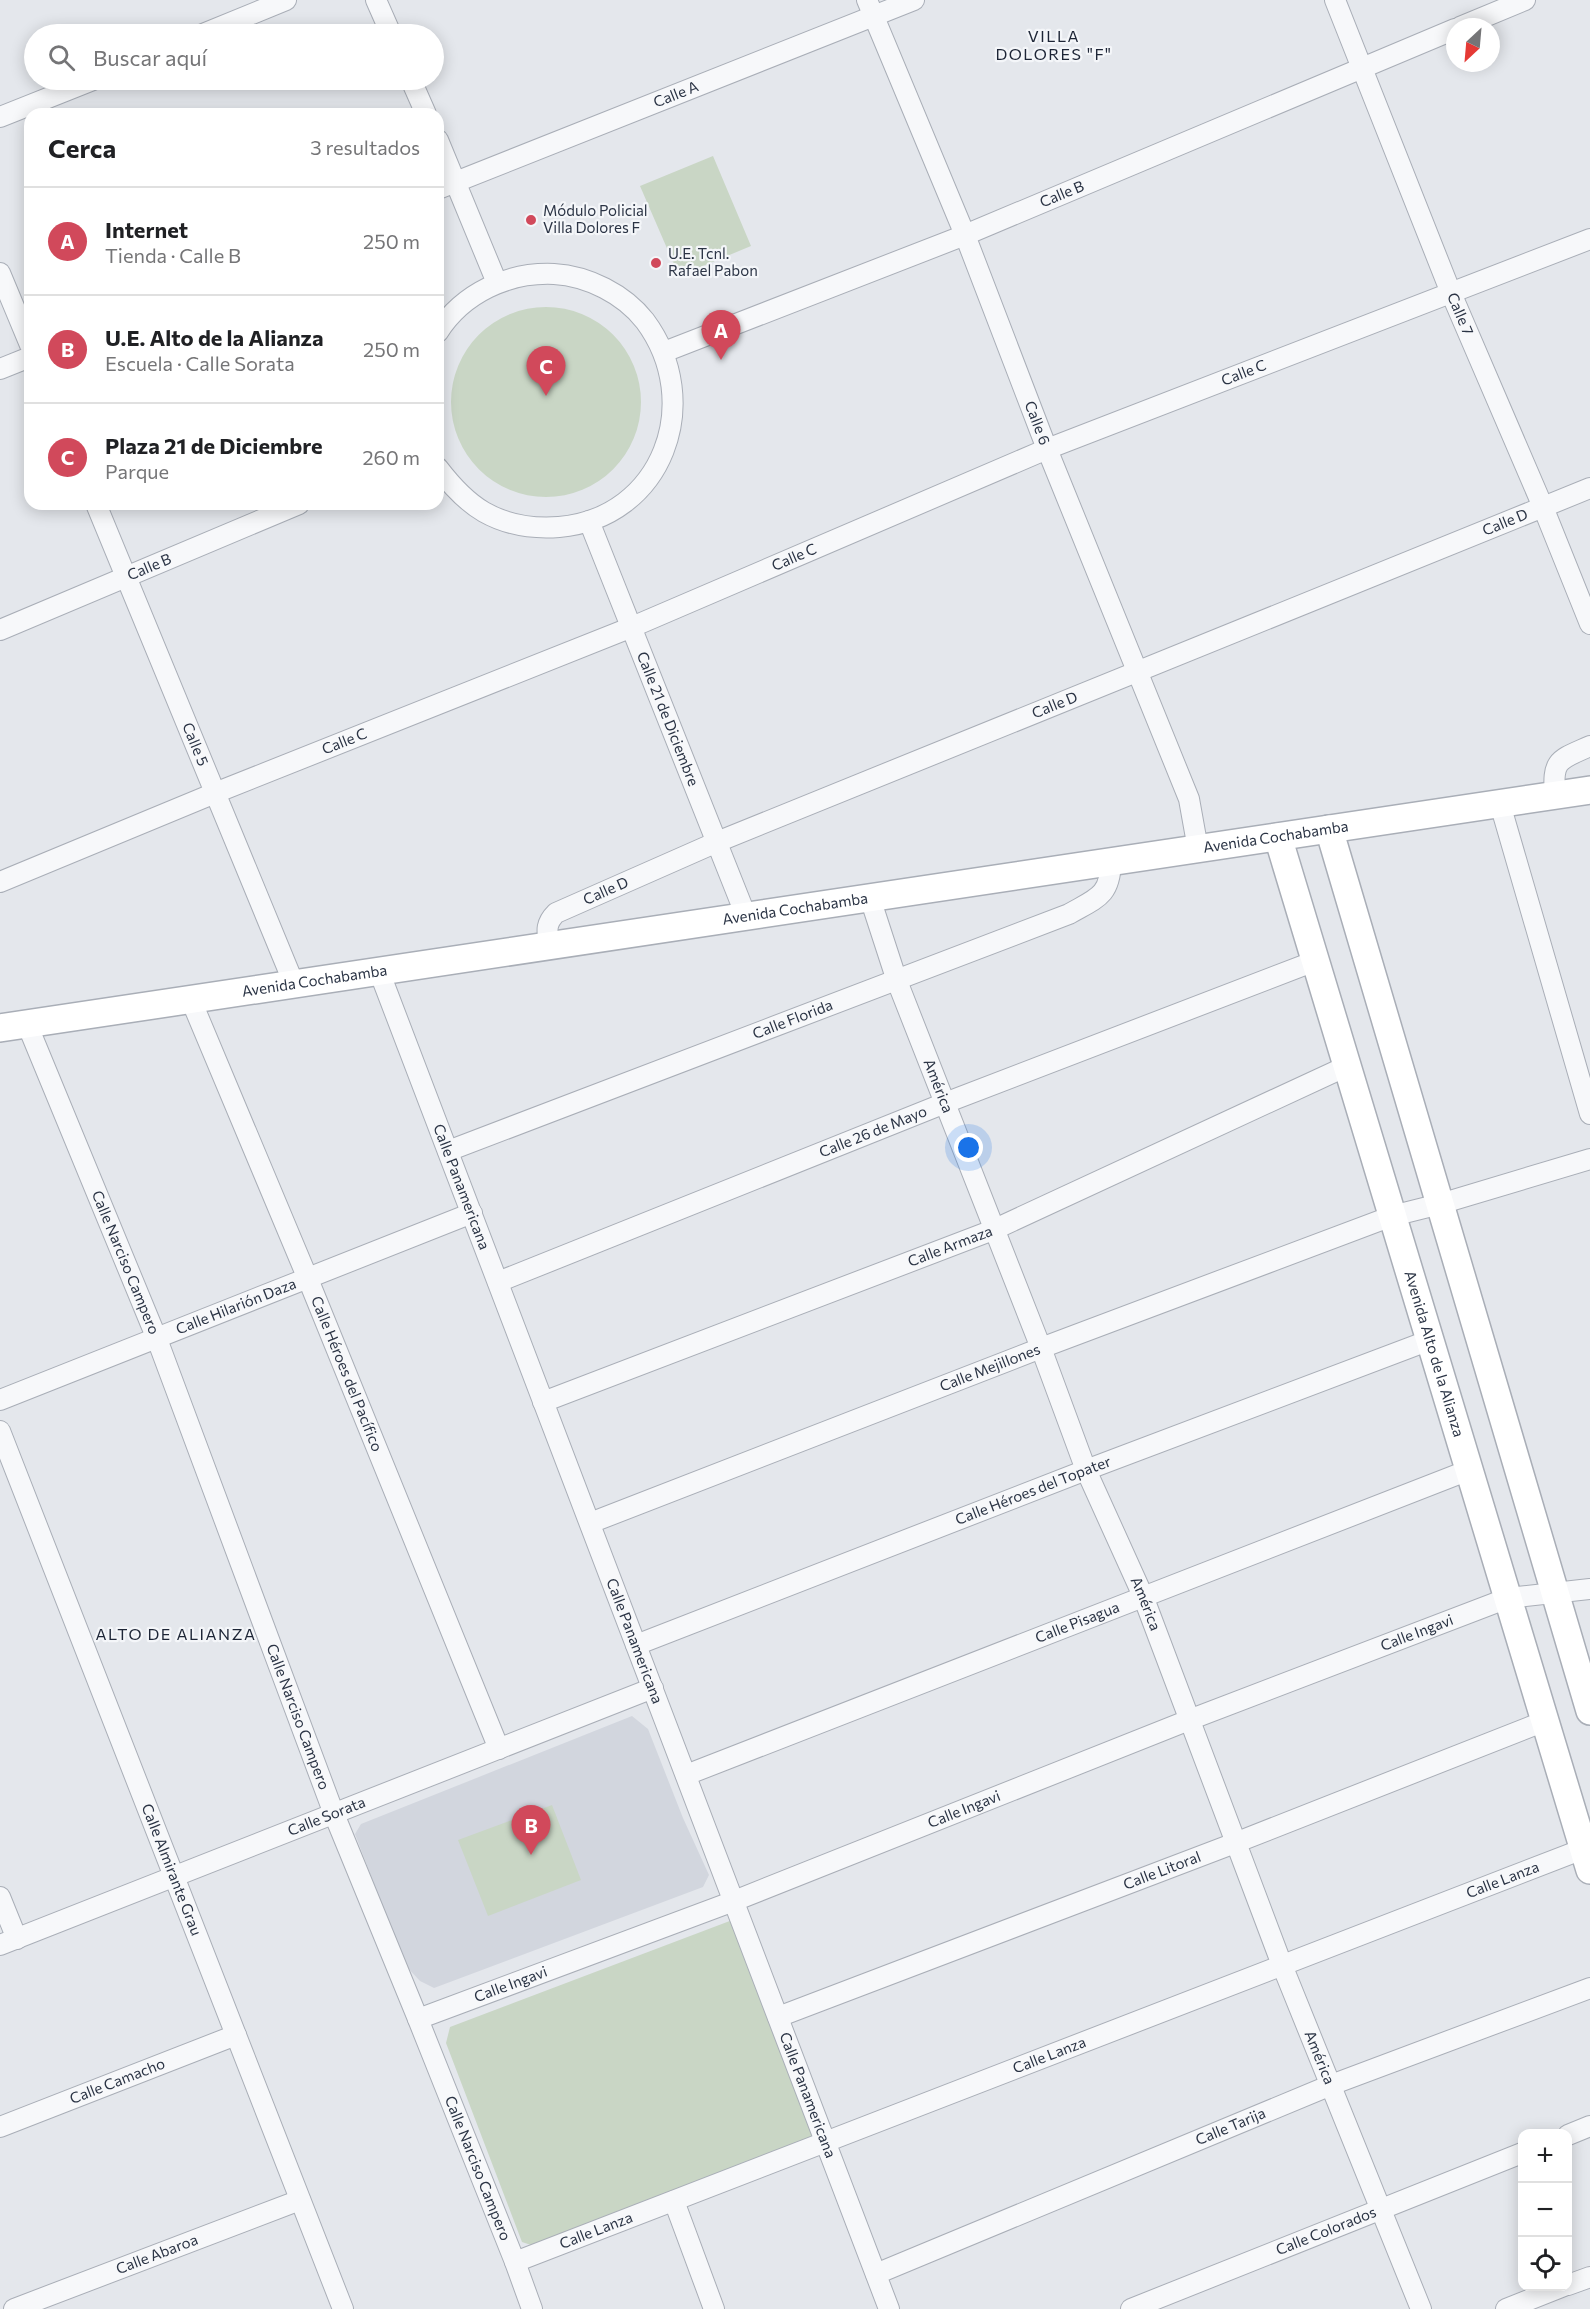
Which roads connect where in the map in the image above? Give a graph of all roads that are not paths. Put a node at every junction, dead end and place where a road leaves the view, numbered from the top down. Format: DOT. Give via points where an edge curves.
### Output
graph roads {
  1 [pos="286,0"];
  2 [pos="376,0"];
  3 [pos="914,0"];
  4 [pos="1335,0"];
  5 [pos="1525,0"];
  6 [pos="244,8"];
  7 [pos="870,9"];
  8 [pos="1482,18"];
  9 [pos="219,24"];
  10 [pos="387,24"];
  11 [pos="1446,33"];
  12 [pos="1363,67"];
  13 [pos="68,90"];
  14 [pos="415,90"];
  15 [pos="423,108"];
  16 [pos="0,117"];
  17 [pos="444,170"];
  18 [pos="447,185"];
  19 [pos="965,235"];
  20 [pos="1590,239"];
  21 [pos="0,273"];
  22 [pos="497,283"];
  23 [pos="1451,293"];
  24 [pos="444,325"];
  25 [pos="24,331"];
  26 [pos="664,352"];
  27 [pos="24,359"];
  28 [pos="0,369"];
  29 [pos="1047,449"];
  30 [pos="444,476"];
  31 [pos="1590,488"];
  32 [pos="1543,507"];
  33 [pos="98,510"];
  34 [pos="285,510"];
  35 [pos="589,521"];
  36 [pos="126,577"];
  37 [pos="1590,624"];
  38 [pos="632,627"];
  39 [pos="0,630"];
  40 [pos="1138,671"];
  41 [pos="1590,747"];
  42 [pos="1590,790"];
  43 [pos="215,793"];
  44 [pos="1555,795"];
  45 [pos="1500,804"];
  46 [pos="1329,829"];
  47 [pos="1278,837"];
  48 [pos="717,842"];
  49 [pos="1198,849"];
  50 [pos="1111,862"];
  51 [pos="0,882"];
  52 [pos="870,898"];
  53 [pos="746,916"];
  54 [pos="549,946"];
  55 [pos="1315,961"];
  56 [pos="379,971"];
  57 [pos="897,981"];
  58 [pos="294,984"];
  59 [pos="191,1000"];
  60 [pos="27,1024"];
  61 [pos="0,1028"];
  62 [pos="1347,1066"];
  63 [pos="1586,1089"];
  64 [pos="945,1103"];
  65 [pos="1590,1114"];
  66 [pos="448,1151"];
  67 [pos="1590,1159"];
  68 [pos="1440,1204"];
  69 [pos="472,1213"];
  70 [pos="1392,1216"];
  71 [pos="993,1230"];
  72 [pos="308,1279"];
  73 [pos="498,1282"];
  74 [pos="157,1339"];
  75 [pos="1430,1340"];
  76 [pos="1041,1348"];
  77 [pos="0,1400"];
  78 [pos="543,1402"];
  79 [pos="0,1431"];
  80 [pos="1086,1470"];
  81 [pos="1469,1470"];
  82 [pos="590,1523"];
  83 [pos="1590,1589"];
  84 [pos="1555,1593"];
  85 [pos="1143,1596"];
  86 [pos="1508,1598"];
  87 [pos="636,1645"];
  88 [pos="653,1688"];
  89 [pos="1590,1711"];
  90 [pos="1190,1720"];
  91 [pos="1545,1721"];
  92 [pos="499,1749"];
  93 [pos="686,1775"];
  94 [pos="334,1814"];
  95 [pos="1235,1843"];
  96 [pos="1587,1860"];
  97 [pos="174,1877"];
  98 [pos="0,1897"];
  99 [pos="734,1901"];
  100 [pos="8,1942"];
  101 [pos="1282,1965"];
  102 [pos="1590,1988"];
  103 [pos="778,2017"];
  104 [pos="418,2019"];
  105 [pos="236,2035"];
  106 [pos="1331,2085"];
  107 [pos="1590,2126"];
  108 [pos="0,2127"];
  109 [pos="1572,2133"];
  110 [pos="826,2142"];
  111 [pos="1518,2155"];
  112 [pos="300,2200"];
  113 [pos="674,2201"];
  114 [pos="1380,2209"];
  115 [pos="515,2262"];
  116 [pos="876,2274"];
  117 [pos="1590,2277"];
  118 [pos="1572,2284"];
  119 [pos="1553,2291"];
  120 [pos="14,2309"];
  121 [pos="343,2309"];
  122 [pos="532,2309"];
  123 [pos="714,2309"];
  124 [pos="889,2309"];
  125 [pos="1131,2309"];
  126 [pos="1421,2309"];
  127 [pos="1506,2309"];
  1 -- 6 [label="street"];
  2 -- 10 [label="street"];
  3 -- 7 [label="street, Calle A"];
  4 -- 12 [label="street, Calle 7"];
  5 -- 8 [label="street"];
  6 -- 9 [label="street"];
  7 -- 18 [label="street, Calle A"];
  7 -- 19 [label="street, Calle 6"];
  11 -- 12 [label="street, Calle B"];
  12 -- 19 [label="street, Calle B"];
  12 -- 23 [label="street, Calle 7"];
  13 -- 16 [label="street"];
  14 -- 15 [label="street"];
  17 -- 18 [label="street"];
  18 -- 22 [label="street"];
  19 -- 26 [label="street, Calle B"];
  19 -- 29 [label="street, Calle 6"];
  20 -- 23 [label="street, Calle C"];
  21 -- 25 [label="street"];
  22 -- 24 [label="street" via="474,295"];
  22 -- 26 [label="street" via="540,273 562,274 594,283 640,315"];
  23 -- 29 [label="street, Calle C"];
  23 -- 32 [label="street, Calle 7"];
  26 -- 35 [label="street" via="671,374 672,420 658,463 629,498"];
  27 -- 28 [label="street"];
  29 -- 38 [label="street, Calle C"];
  29 -- 40 [label="street, Calle 6"];
  30 -- 35 [label="street" via="467,500 505,521 547,528"];
  31 -- 32 [label="street, Calle D"];
  32 -- 37 [label="street, Calle 7"];
  32 -- 40 [label="street, Calle D"];
  33 -- 36 [label="street, Calle 5"];
  34 -- 36 [label="street, Calle B"];
  35 -- 38 [label="street, Calle 21 de Diciembre"];
  36 -- 39 [label="street, Calle B"];
  36 -- 43 [label="street, Calle 5"];
  38 -- 43 [label="street, Calle C"];
  38 -- 48 [label="street, Calle 21 de Diciembre"];
  40 -- 48 [label="street, Calle D"];
  40 -- 49 [label="street, Calle 6" via="1189,799"];
  41 -- 44 [label="street" via="1557,765"];
  42 -- 44 [label="street, Avenida Cochabamba"];
  43 -- 51 [label="street, Calle C"];
  43 -- 58 [label="street, Calle 5"];
  44 -- 45 [label="street, Avenida Cochabamba"];
  45 -- 46 [label="street, Avenida Cochabamba"];
  45 -- 63 [label="street"];
  46 -- 47 [label="street, Avenida Cochabamba"];
  46 -- 68 [label="street"];
  47 -- 49 [label="street, Avenida Cochabamba"];
  47 -- 55 [label="street, Avenida Alto de la Alianza"];
  48 -- 53 [label="street, Calle 21 de Diciembre"];
  48 -- 54 [label="street, Calle D" via="556,913 546,929"];
  49 -- 50 [label="street, Avenida Cochabamba"];
  50 -- 52 [label="street, Avenida Cochabamba"];
  50 -- 57 [label="street, Calle Florida" via="1105,891 1070,914"];
  52 -- 53 [label="street, Avenida Cochabamba"];
  52 -- 57 [label="street, América"];
  53 -- 54 [label="street, Avenida Cochabamba"];
  54 -- 56 [label="street, Avenida Cochabamba"];
  55 -- 62 [label="street, Avenida Alto de la Alianza"];
  55 -- 64 [label="street, Calle 26 de Mayo"];
  56 -- 58 [label="street, Avenida Cochabamba"];
  56 -- 66 [label="street, Calle Panamericana"];
  57 -- 64 [label="street, América"];
  57 -- 66 [label="street, Calle Florida"];
  58 -- 59 [label="street, Avenida Cochabamba"];
  59 -- 60 [label="street, Avenida Cochabamba"];
  59 -- 72 [label="street, Calle Héroes del Pacífico"];
  60 -- 61 [label="street, Avenida Cochabamba"];
  60 -- 74 [label="street, Calle Narciso Campero"];
  62 -- 70 [label="street, Avenida Alto de la Alianza"];
  62 -- 71 [label="street, Calle Armaza"];
  63 -- 65 [label="street"];
  64 -- 71 [label="street, América"];
  64 -- 73 [label="street, Calle 26 de Mayo"];
  66 -- 69 [label="street, Calle Panamericana"];
  67 -- 68 [label="street, Calle Mejillones"];
  68 -- 70 [label="street, Calle Mejillones"];
  68 -- 84 [label="street"];
  69 -- 72 [label="street, Calle Hilarión Daza"];
  69 -- 73 [label="street, Calle Panamericana"];
  70 -- 75 [label="street, Avenida Alto de la Alianza"];
  70 -- 76 [label="street, Calle Mejillones"];
  71 -- 76 [label="street, América"];
  71 -- 78 [label="street, Calle Armaza"];
  72 -- 74 [label="street, Calle Hilarión Daza"];
  72 -- 92 [label="street, Calle Héroes del Pacífico"];
  73 -- 78 [label="street, Calle Panamericana"];
  74 -- 77 [label="street, Calle Hilarión Daza"];
  74 -- 94 [label="street, Calle Narciso Campero"];
  75 -- 80 [label="street, Calle Héroes del Topater"];
  75 -- 81 [label="street, Avenida Alto de la Alianza"];
  76 -- 80 [label="street, América"];
  76 -- 82 [label="street, Calle Mejillones"];
  78 -- 82 [label="street, Calle Panamericana"];
  79 -- 97 [label="street, Calle Almirante Grau"];
  80 -- 85 [label="street, América"];
  80 -- 87 [label="street, Calle Héroes del Topater"];
  81 -- 85 [label="street, Calle Pisagua"];
  81 -- 86 [label="street, Avenida Alto de la Alianza"];
  82 -- 87 [label="street, Calle Panamericana"];
  83 -- 84 [label="street, Calle Ingavi"];
  84 -- 86 [label="street, Calle Ingavi"];
  84 -- 89 [label="street"];
  85 -- 90 [label="street, América"];
  85 -- 93 [label="street, Calle Pisagua"];
  86 -- 90 [label="street, Calle Ingavi"];
  86 -- 91 [label="street, Avenida Alto de la Alianza"];
  87 -- 88 [label="street, Calle Panamericana"];
  88 -- 92 [label="street, Calle Sorata"];
  88 -- 93 [label="street, Calle Panamericana"];
  90 -- 95 [label="street, América"];
  90 -- 99 [label="street, Calle Ingavi"];
  91 -- 95 [label="street, Calle Litoral"];
  91 -- 96 [label="street, Avenida Alto de la Alianza"];
  92 -- 94 [label="street, Calle Sorata"];
  93 -- 99 [label="street, Calle Panamericana"];
  94 -- 97 [label="street, Calle Sorata"];
  94 -- 104 [label="street, Calle Narciso Campero"];
  95 -- 101 [label="street, América"];
  95 -- 103 [label="street, Calle Litoral"];
  96 -- 101 [label="street, Calle Lanza"];
  97 -- 100 [label="street, Calle Sorata"];
  97 -- 105 [label="street, Calle Almirante Grau"];
  98 -- 100 [label="street"];
  99 -- 103 [label="street, Calle Panamericana"];
  99 -- 104 [label="street, Calle Ingavi"];
  101 -- 106 [label="street, América"];
  101 -- 110 [label="street, Calle Lanza"];
  102 -- 106 [label="street, Calle Tarija"];
  103 -- 110 [label="street, Calle Panamericana"];
  104 -- 115 [label="street, Calle Narciso Campero"];
  105 -- 108 [label="street, Calle Camacho"];
  105 -- 112 [label="street, Calle Almirante Grau"];
  106 -- 114 [label="street, América"];
  106 -- 116 [label="street, Calle Tarija"];
  107 -- 109 [label="street"];
  110 -- 113 [label="street, Calle Lanza"];
  110 -- 116 [label="street, Calle Panamericana"];
  111 -- 114 [label="street, Calle Colorados"];
  112 -- 120 [label="street, Calle Abaroa"];
  112 -- 121 [label="street, Calle Almirante Grau"];
  113 -- 115 [label="street, Calle Lanza"];
  113 -- 123 [label="street"];
  114 -- 125 [label="street, Calle Colorados"];
  114 -- 126 [label="street, América"];
  115 -- 122 [label="street, Calle Narciso Campero"];
  116 -- 124 [label="street, Calle Panamericana"];
  117 -- 118 [label="street"];
  119 -- 127 [label="street"];
}
